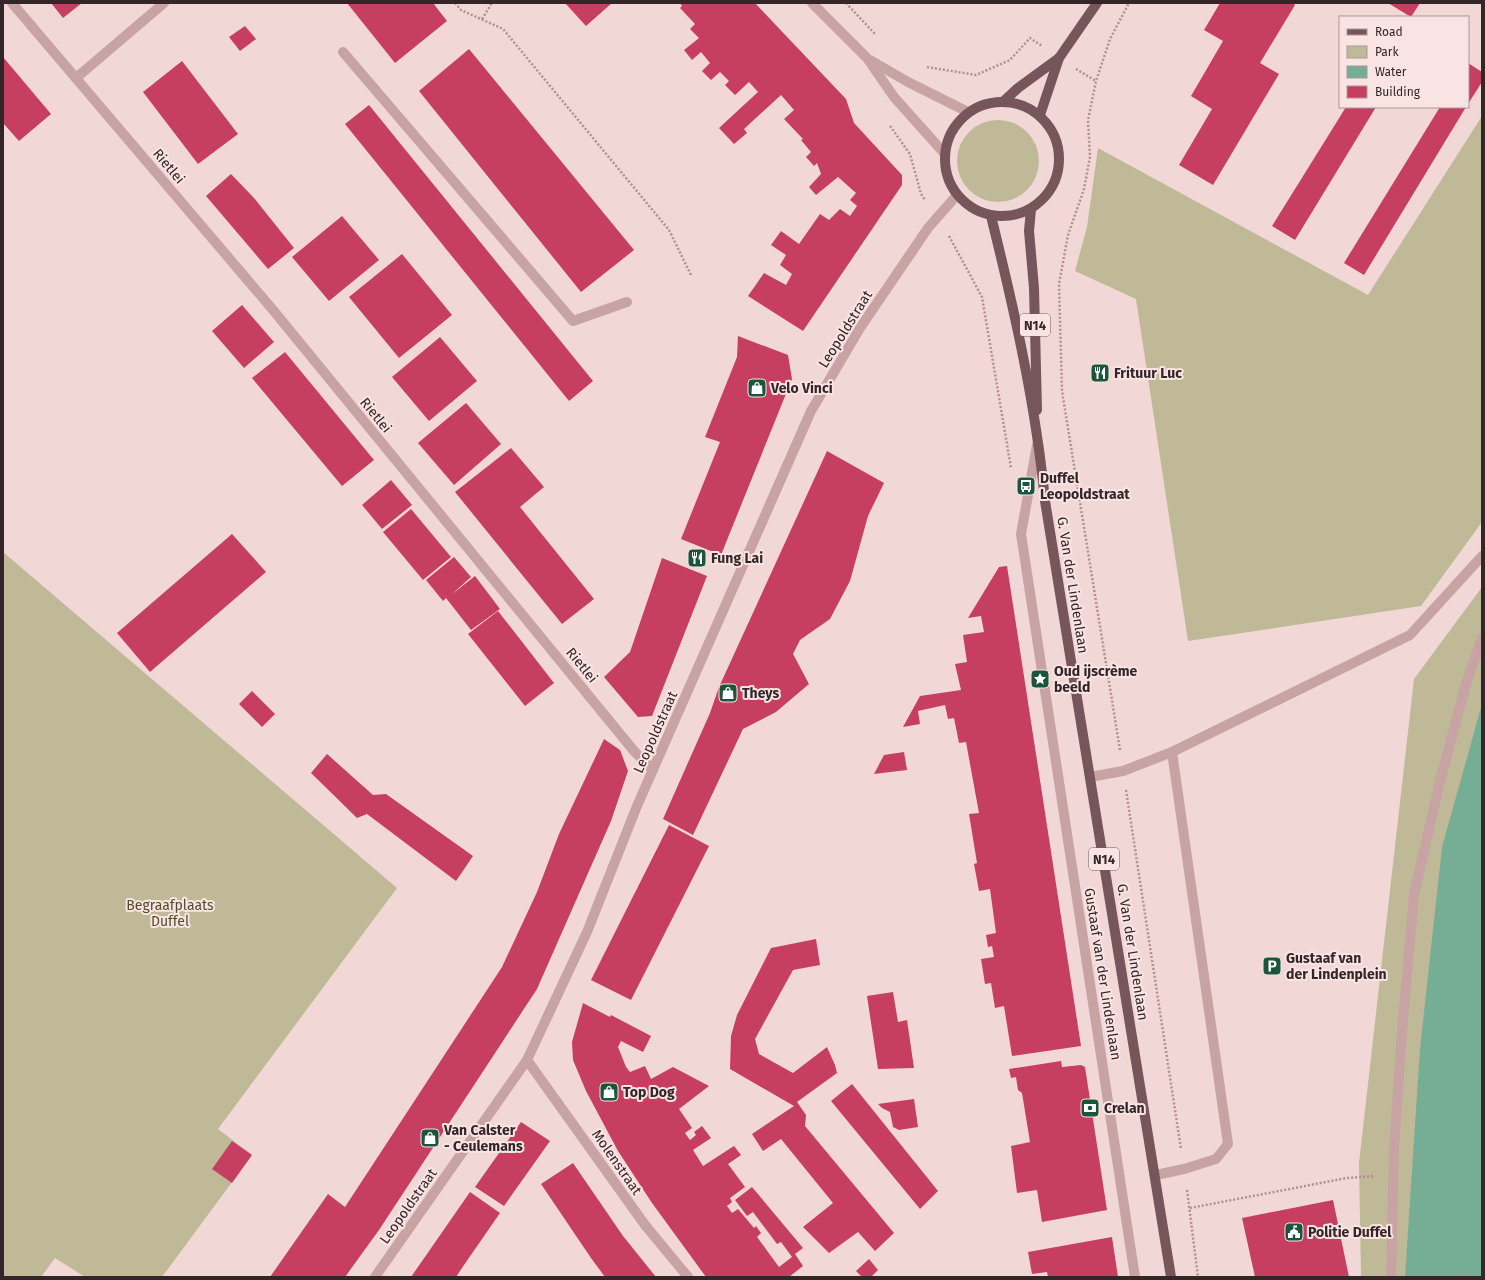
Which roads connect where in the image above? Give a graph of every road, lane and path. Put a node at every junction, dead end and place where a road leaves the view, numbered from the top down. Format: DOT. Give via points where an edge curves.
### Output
graph roads {
  1 [pos="12,3"];
  2 [pos="164,3"];
  3 [pos="455,3"];
  4 [pos="492,3"];
  5 [pos="812,3"];
  6 [pos="846,3"];
  7 [pos="1097,3"];
  8 [pos="1129,3"];
  9 [pos="482,19"];
  10 [pos="879,38"];
  11 [pos="343,52"];
  12 [pos="867,58"];
  13 [pos="1059,58"];
  14 [pos="922,66"];
  15 [pos="76,78"];
  16 [pos="1096,82"];
  17 [pos="1004,101"];
  18 [pos="968,112"];
  19 [pos="1040,116"];
  20 [pos="888,124"];
  21 [pos="944,153"];
  22 [pos="957,195"];
  23 [pos="1030,209"];
  24 [pos="937,216"];
  25 [pos="991,216"];
  26 [pos="691,275"];
  27 [pos="1059,284"];
  28 [pos="627,302"];
  29 [pos="1038,442"];
  30 [pos="1011,474"];
  31 [pos="1482,556"];
  32 [pos="1482,638"];
  33 [pos="1172,752"];
  34 [pos="653,770"];
  35 [pos="1090,777"];
  36 [pos="528,1060"];
  37 [pos="1156,1175"];
  38 [pos="1347,1178"];
  39 [pos="1190,1208"];
  40 [pos="375,1277"];
  41 [pos="688,1277"];
  42 [pos="1135,1277"];
  43 [pos="1172,1277"];
  44 [pos="1390,1277"];
  1 -- 15 [label="street, Rietlei"];
  2 -- 15 [label="street"];
  3 -- 9 [label="path" via="461,10"];
  4 -- 9 [label="path"];
  5 -- 12 [label="street"];
  6 -- 10 [label="path"];
  7 -- 13 [label="main road"];
  8 -- 16 [label="path" via="1110,39"];
  9 -- 26 [label="path" via="504,29 669,230"];
  11 -- 28 [label="street" via="573,321"];
  12 -- 18 [label="street"];
  12 -- 21 [label="street" via="894,97"];
  13 -- 14 [label="path" via="1030,38 1010,60 976,75"];
  13 -- 16 [label="path"];
  13 -- 17 [label="main road"];
  13 -- 19 [label="main road"];
  15 -- 34 [label="street, Rietlei" via="272,310 634,751"];
  16 -- 27 [label="path" via="1088,120 1090,157 1084,189 1068,235"];
  17 -- 18 [label="main road" via="985,104"];
  17 -- 19 [label="main road" via="1023,106"];
  18 -- 21 [label="main road" via="952,130"];
  19 -- 23 [label="main road" via="1051,129 1058,147 1059,164 1054,182 1045,198"];
  20 -- 24 [label="path" via="910,154 921,194"];
  21 -- 22 [label="main road" via="946,175"];
  22 -- 24 [label="street, Leopoldstraat"];
  22 -- 25 [label="main road" via="972,209"];
  23 -- 25 [label="main road" via="1011,216"];
  23 -- 29 [label="main road, N14"];
  24 -- 30 [label="path" via="982,297"];
  24 -- 34 [label="street, Leopoldstraat" via="860,328 811,411"];
  25 -- 29 [label="main road, N14" via="1010,292"];
  29 -- 35 [label="main road, G. Van der Lindenlaan / N14" via="1045,501"];
  29 -- 42 [label="street, Gustaaf van der Lindenlaan / N14" via="1021,534"];
  31 -- 33 [label="street" via="1410,635"];
  32 -- 44 [label="street" via="1466,684 1440,780 1414,895 1394,1149"];
  33 -- 35 [label="street" via="1123,771"];
  33 -- 37 [label="street" via="1228,1144 1216,1160"];
  34 -- 36 [label="street, Leopoldstraat" via="587,932"];
  35 -- 37 [label="main road, G. Van der Lindenlaan / N14"];
  36 -- 40 [label="street, Leopoldstraat"];
  36 -- 41 [label="street, Molenstraat" via="645,1225"];
  37 -- 43 [label="main road, G. Van der Lindenlaan / N14"];
  38 -- 39 [label="path"];
}
